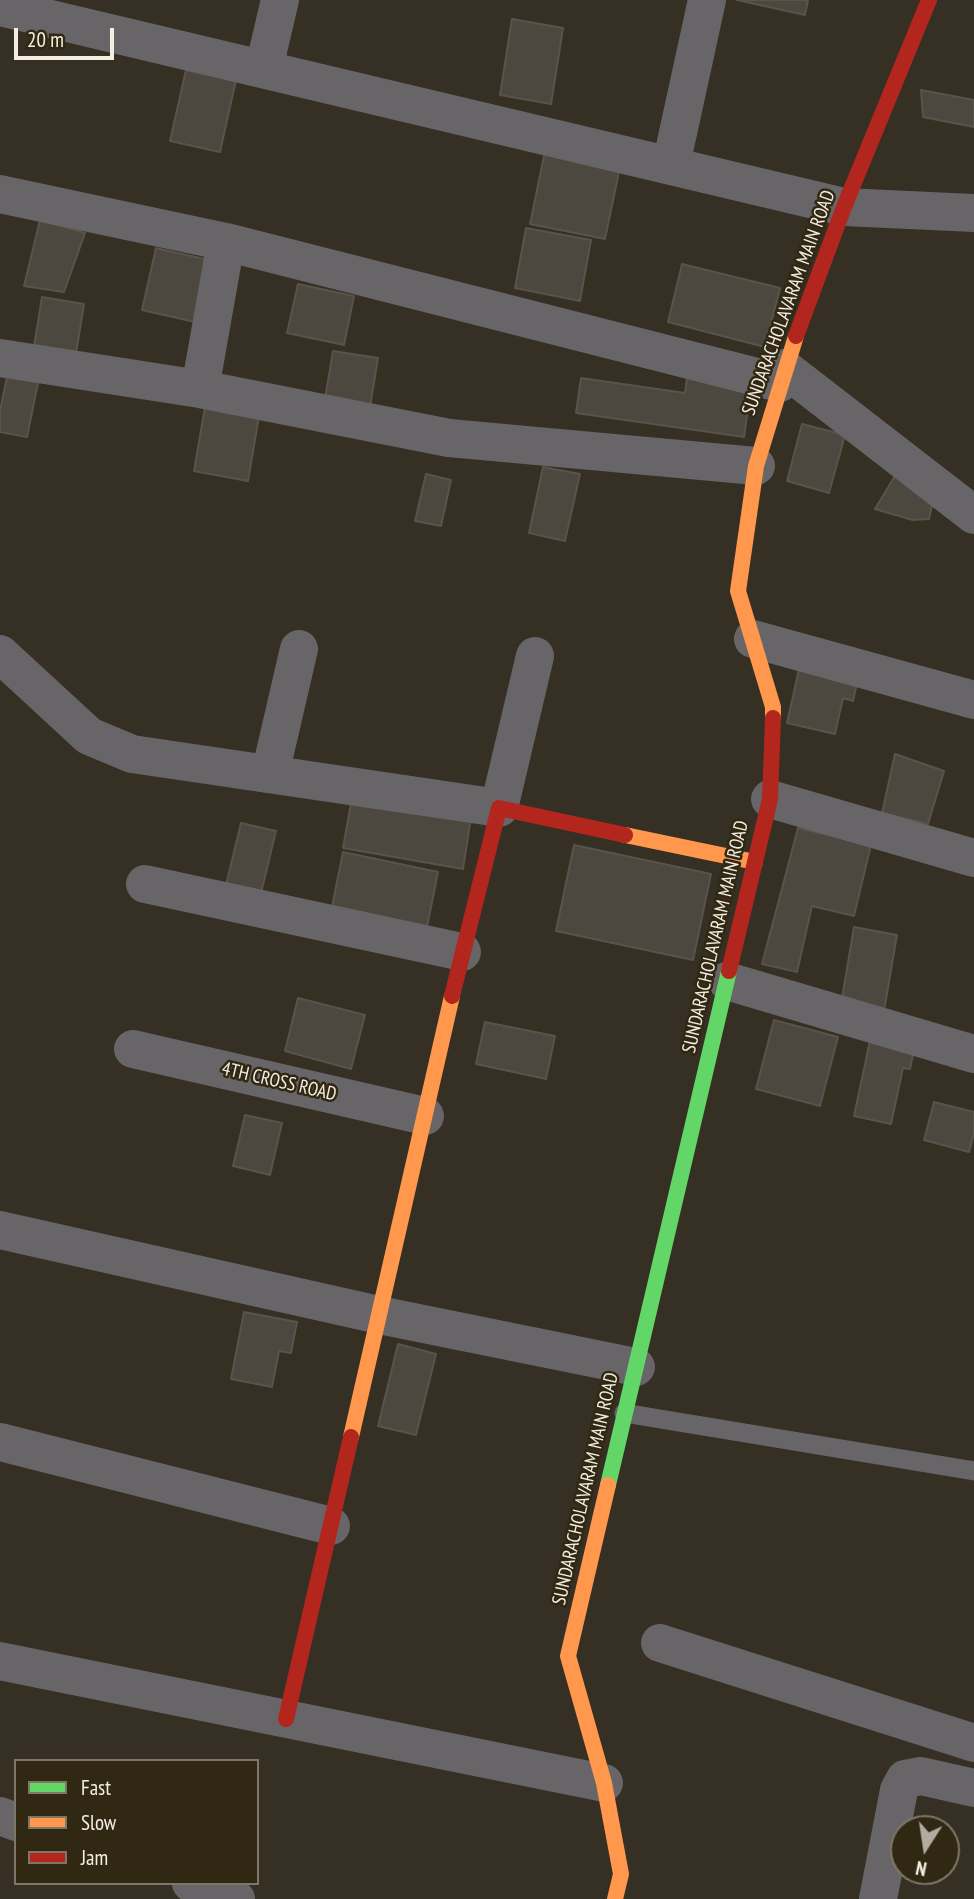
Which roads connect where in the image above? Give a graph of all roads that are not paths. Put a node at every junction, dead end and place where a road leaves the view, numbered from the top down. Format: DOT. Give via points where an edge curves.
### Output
graph roads {
  1 [pos="279,0"];
  2 [pos="707,0"];
  3 [pos="929,0"];
  4 [pos="0,8"];
  5 [pos="264,68"];
  6 [pos="671,165"];
  7 [pos="0,194"];
  8 [pos="845,207"];
  9 [pos="974,213"];
  10 [pos="226,242"];
  11 [pos="0,358"];
  12 [pos="782,376"];
  13 [pos="200,389"];
  14 [pos="756,466"];
  15 [pos="974,515"];
  16 [pos="753,639"];
  17 [pos="299,649"];
  18 [pos="0,654"];
  19 [pos="535,656"];
  20 [pos="974,699"];
  21 [pos="270,774"];
  22 [pos="770,799"];
  23 [pos="499,808"];
  24 [pos="974,858"];
  25 [pos="755,862"];
  26 [pos="145,884"];
  27 [pos="462,952"];
  28 [pos="727,981"];
  29 [pos="132,1049"];
  30 [pos="974,1055"];
  31 [pos="425,1116"];
  32 [pos="0,1230"];
  33 [pos="379,1315"];
  34 [pos="636,1367"];
  35 [pos="624,1413"];
  36 [pos="0,1442"];
  37 [pos="974,1471"];
  38 [pos="331,1526"];
  39 [pos="660,1643"];
  40 [pos="0,1661"];
  41 [pos="286,1719"];
  42 [pos="974,1743"];
  43 [pos="604,1783"];
  44 [pos="974,1788"];
  45 [pos="197,1885"];
  46 [pos="236,1899"];
  47 [pos="615,1899"];
  48 [pos="878,1899"];
  1 -- 5 [label="street"];
  2 -- 6 [label="street"];
  3 -- 8 [label="street, SUNDARACHOLAVARAM MAIN ROAD"];
  4 -- 5 [label="street"];
  5 -- 6 [label="street"];
  6 -- 8 [label="street"];
  7 -- 10 [label="street"];
  8 -- 9 [label="street"];
  8 -- 12 [label="street, SUNDARACHOLAVARAM MAIN ROAD"];
  10 -- 12 [label="street"];
  10 -- 13 [label="street"];
  11 -- 13 [label="street"];
  12 -- 14 [label="street, SUNDARACHOLAVARAM MAIN ROAD"];
  12 -- 15 [label="street"];
  13 -- 14 [label="street" via="449,438"];
  14 -- 16 [label="street, SUNDARACHOLAVARAM MAIN ROAD" via="738,591"];
  16 -- 20 [label="street"];
  16 -- 22 [label="street, SUNDARACHOLAVARAM MAIN ROAD" via="773,707"];
  17 -- 21 [label="street"];
  18 -- 21 [label="street" via="89,736 132,754"];
  19 -- 23 [label="street"];
  21 -- 23 [label="street"];
  22 -- 24 [label="street"];
  22 -- 25 [label="street, SUNDARACHOLAVARAM MAIN ROAD"];
  23 -- 25 [label="street"];
  23 -- 27 [label="street"];
  25 -- 28 [label="street, SUNDARACHOLAVARAM MAIN ROAD"];
  26 -- 27 [label="street"];
  27 -- 31 [label="street"];
  28 -- 30 [label="street"];
  28 -- 34 [label="street, SUNDARACHOLAVARAM MAIN ROAD"];
  29 -- 31 [label="street, 4TH CROSS ROAD"];
  31 -- 33 [label="street"];
  32 -- 33 [label="street"];
  33 -- 34 [label="street"];
  33 -- 38 [label="street"];
  34 -- 35 [label="street, SUNDARACHOLAVARAM MAIN ROAD"];
  35 -- 37 [label="lane"];
  35 -- 43 [label="street, SUNDARACHOLAVARAM MAIN ROAD" via="568,1656"];
  36 -- 38 [label="street"];
  38 -- 41 [label="street"];
  39 -- 42 [label="street"];
  40 -- 41 [label="street"];
  41 -- 43 [label="street"];
  43 -- 47 [label="street, SUNDARACHOLAVARAM MAIN ROAD" via="621,1874"];
  44 -- 48 [label="street" via="921,1776 905,1779"];
  45 -- 46 [label="street"];
}
